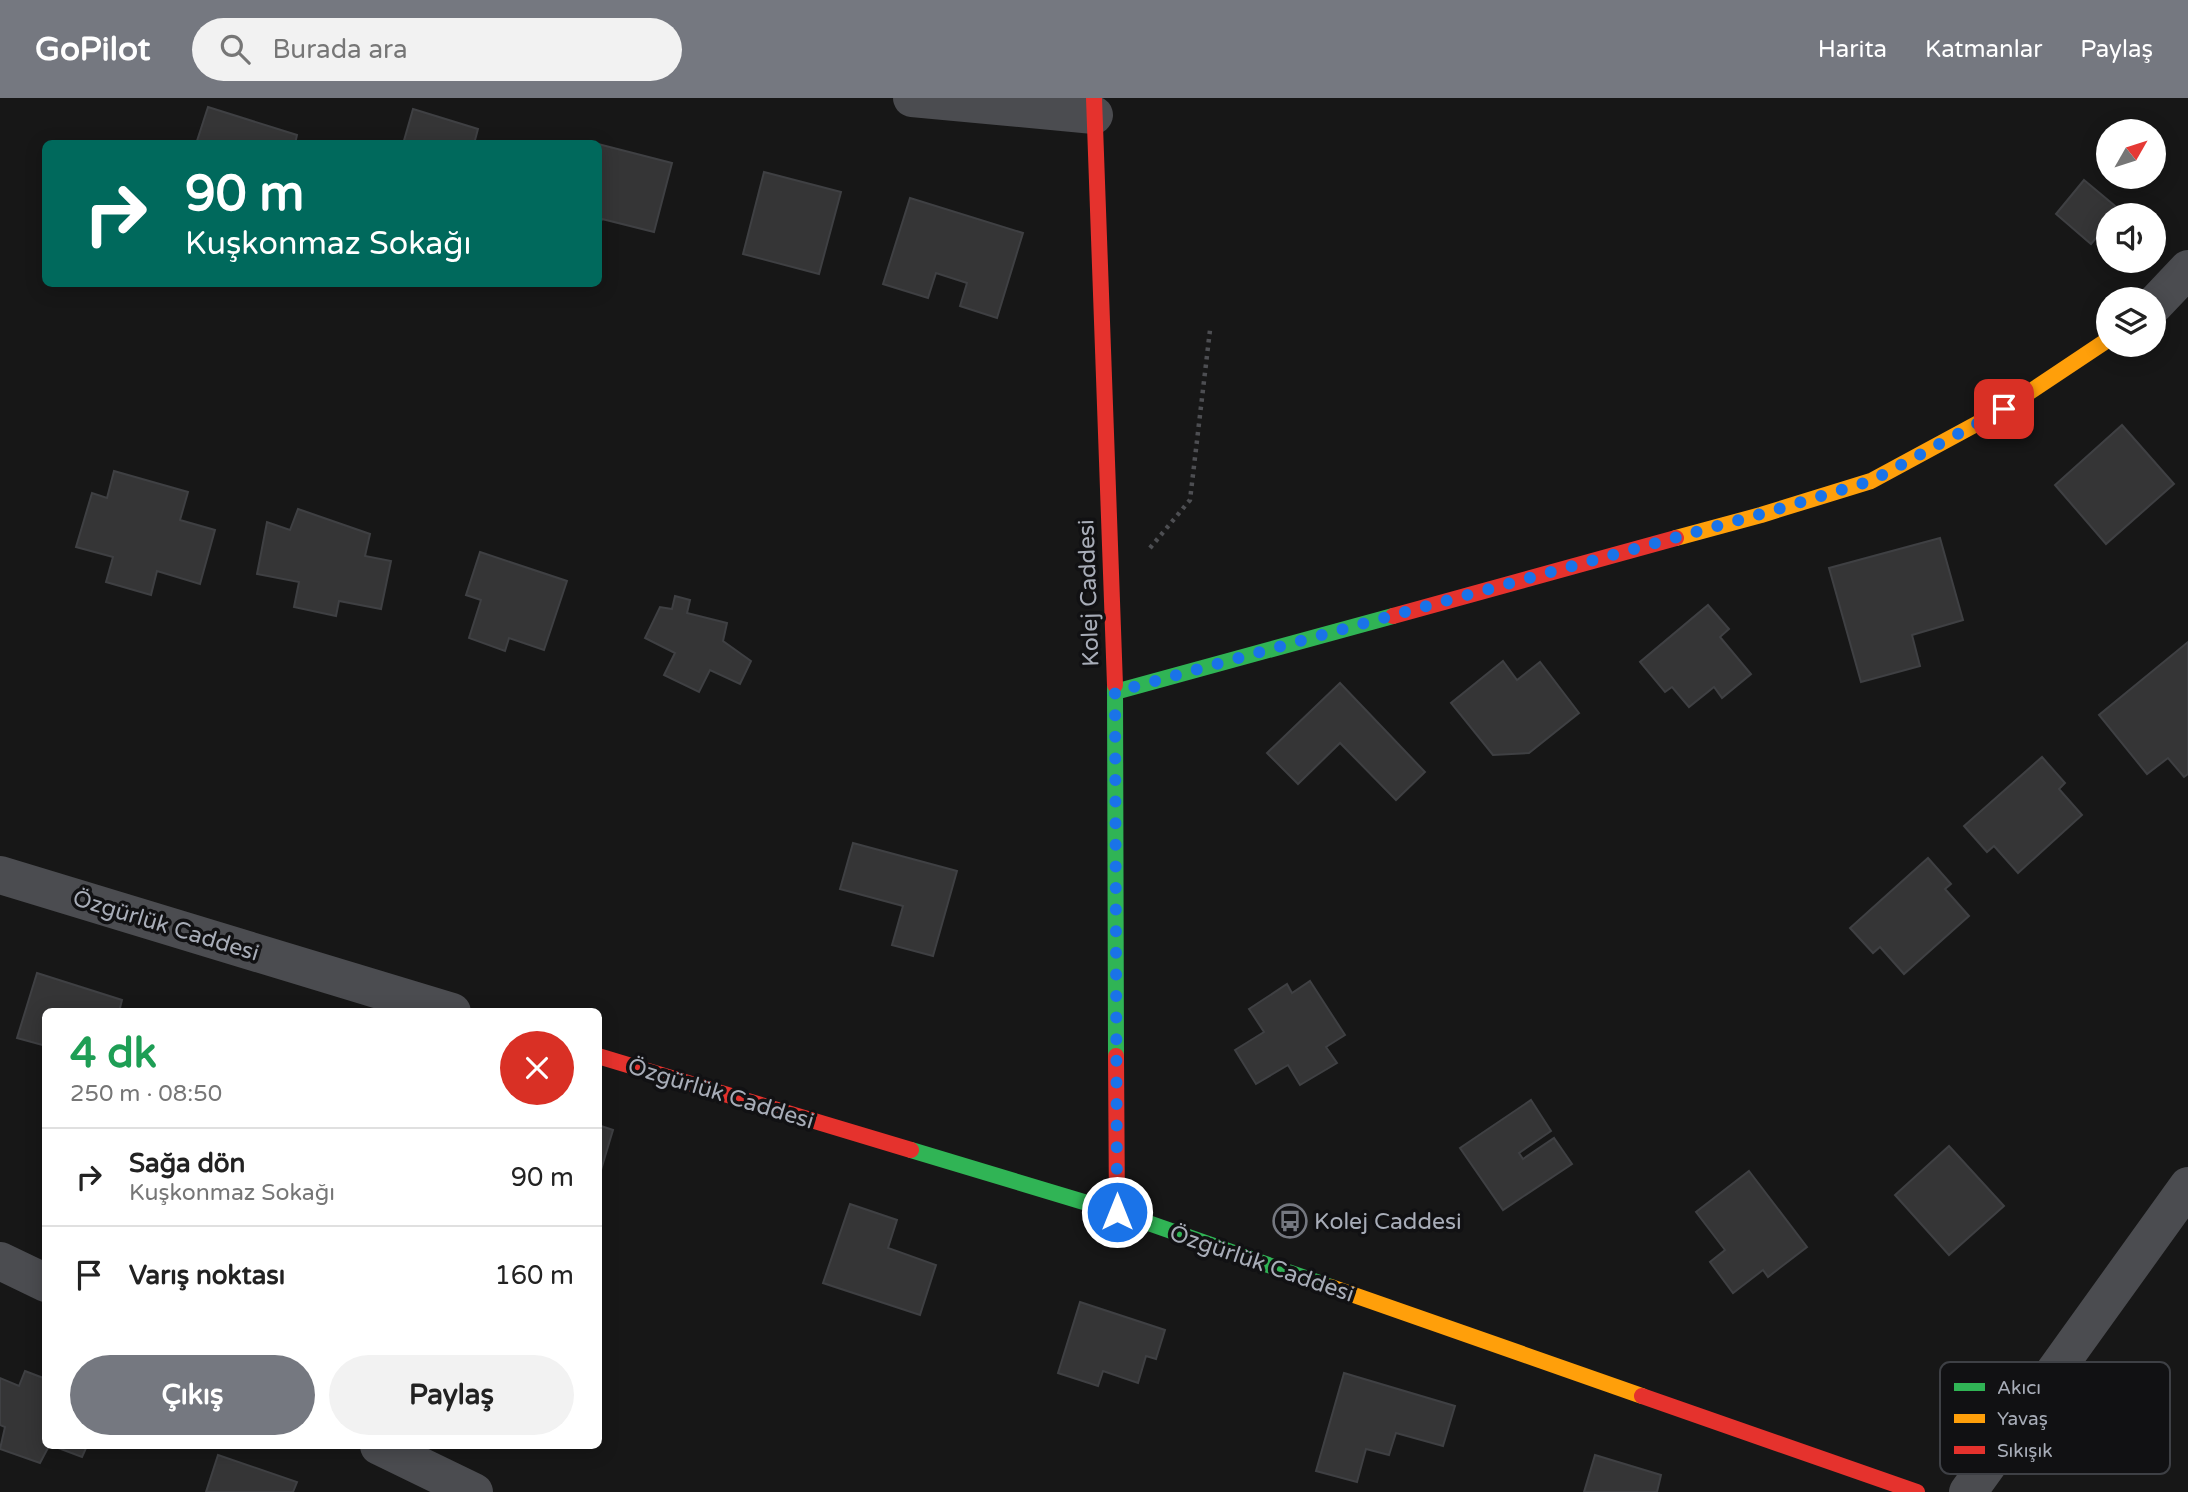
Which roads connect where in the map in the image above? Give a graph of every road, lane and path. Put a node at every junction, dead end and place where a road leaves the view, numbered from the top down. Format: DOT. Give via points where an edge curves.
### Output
graph roads {
  1 [pos="912,98"];
  2 [pos="1094,106"];
  3 [pos="2188,269"];
  4 [pos="2166,292"];
  5 [pos="1210,330"];
  6 [pos="2096,348"];
  7 [pos="1111,594"];
  8 [pos="1115,692"];
  9 [pos="0,875"];
  10 [pos="439,1008"];
  11 [pos="602,1057"];
  12 [pos="2188,1186"];
  13 [pos="1117,1212"];
  14 [pos="0,1261"];
  15 [pos="42,1281"];
  16 [pos="2061,1362"];
  17 [pos="385,1449"];
  18 [pos="1981,1474"];
  19 [pos="474,1492"];
  20 [pos="1917,1492"];
  21 [pos="1968,1492"];
  1 -- 2 [label="street"];
  2 -- 7 [label="street, Kolej Caddesi"];
  3 -- 4 [label="street"];
  5 -- 7 [label="path" via="1189,499"];
  6 -- 8 [label="street" via="2004,409 1871,481"];
  7 -- 8 [label="street, Kolej Caddesi"];
  8 -- 13 [label="street, Kolej Caddesi"];
  9 -- 10 [label="street, Özgürlük Caddesi"];
  11 -- 13 [label="street, Özgürlük Caddesi"];
  12 -- 16 [label="street"];
  13 -- 20 [label="street, Özgürlük Caddesi"];
  14 -- 15 [label="street"];
  17 -- 19 [label="street"];
  18 -- 21 [label="street"];
}
